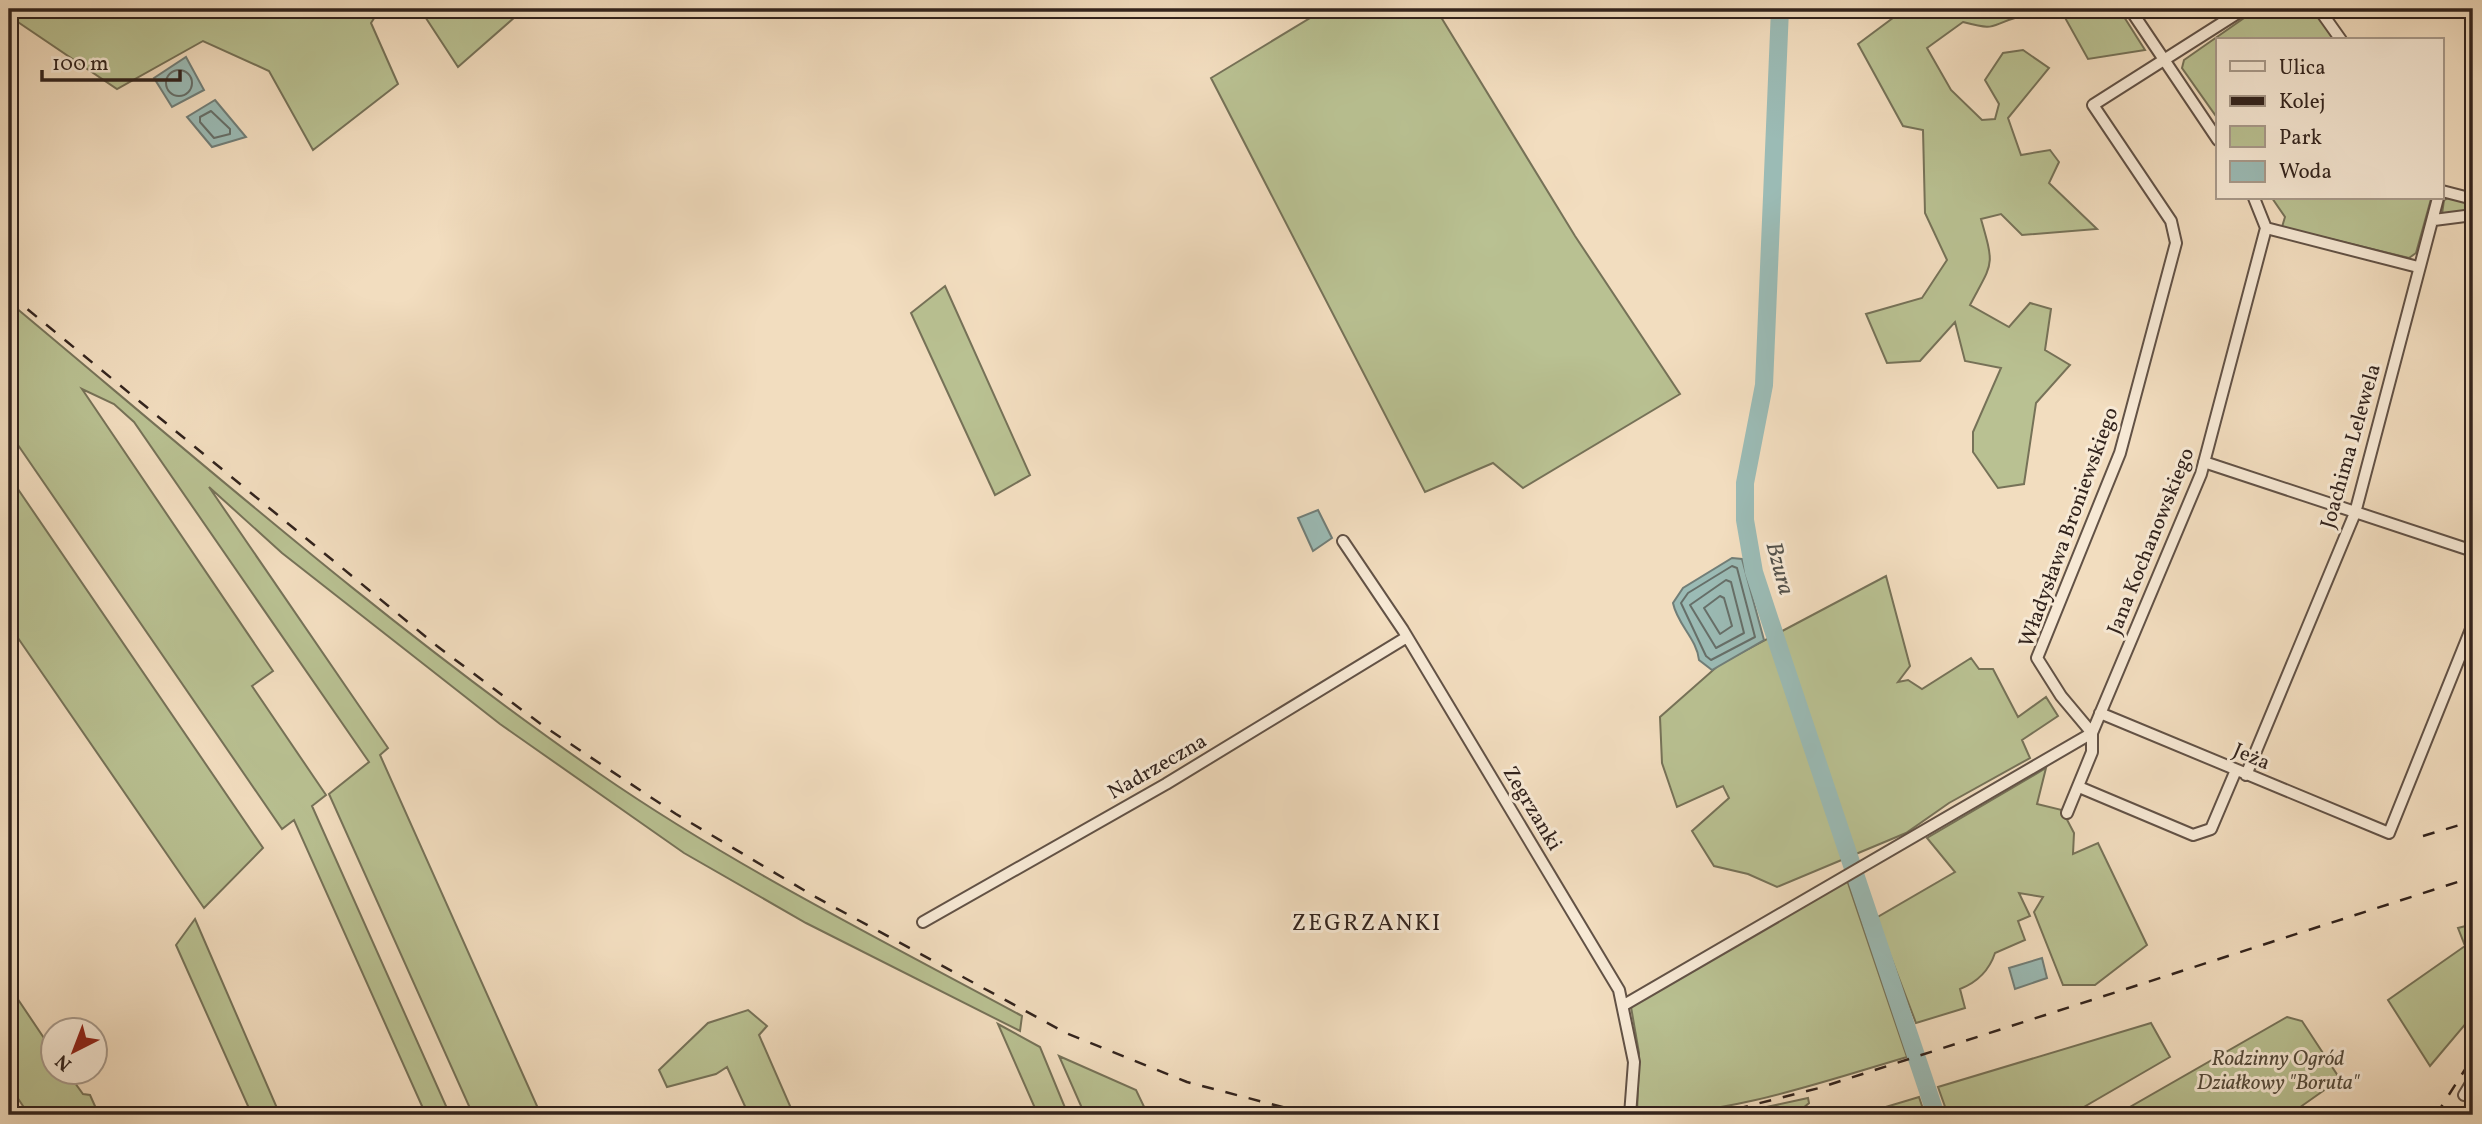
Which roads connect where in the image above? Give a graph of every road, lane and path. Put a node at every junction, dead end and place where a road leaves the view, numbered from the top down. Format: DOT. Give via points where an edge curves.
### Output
graph roads {
  1 [pos="2130,9"];
  2 [pos="2244,9"];
  3 [pos="2319,9"];
  4 [pos="2340,38"];
  5 [pos="2164,60"];
  6 [pos="2216,137"];
  7 [pos="2444,192"];
  8 [pos="2473,199"];
  9 [pos="2255,200"];
  10 [pos="2438,200"];
  11 [pos="2473,215"];
  12 [pos="2434,220"];
  13 [pos="2266,228"];
  14 [pos="2418,267"];
  15 [pos="2204,462"];
  16 [pos="2355,513"];
  17 [pos="1343,541"];
  18 [pos="2473,551"];
  19 [pos="2473,624"];
  20 [pos="1407,638"];
  21 [pos="2101,713"];
  22 [pos="2092,733"];
  23 [pos="2241,772"];
  24 [pos="2078,787"];
  25 [pos="2067,813"];
  26 [pos="923,922"];
  27 [pos="1624,1005"];
  28 [pos="2473,1080"];
  29 [pos="2464,1095"];
  30 [pos="1630,1115"];
  1 -- 5 [label="street"];
  2 -- 5 [label="street, Władysława Broniewskiego"];
  3 -- 4 [label="street"];
  5 -- 6 [label="street"];
  5 -- 22 [label="street, Władysława Broniewskiego" via="2093,105 2172,221 2176,243 2120,453 2037,658"];
  7 -- 8 [label="street"];
  9 -- 13 [label="street"];
  10 -- 12 [label="street, Joachima Lelewela"];
  11 -- 12 [label="street"];
  12 -- 14 [label="street, Joachima Lelewela"];
  13 -- 14 [label="street"];
  13 -- 15 [label="street, Jana Kochanowskiego"];
  14 -- 16 [label="street, Joachima Lelewela"];
  15 -- 16 [label="street"];
  15 -- 21 [label="street, Jana Kochanowskiego"];
  16 -- 18 [label="street"];
  16 -- 23 [label="street, Joachima Lelewela"];
  17 -- 20 [label="street, Zegrzanki"];
  19 -- 23 [label="street, Jeża" via="2389,833"];
  20 -- 26 [label="street, Nadrzeczna" via="1166,784"];
  20 -- 27 [label="street, Zegrzanki" via="1566,899"];
  21 -- 22 [label="street, Jana Kochanowskiego"];
  21 -- 23 [label="street, Jeża"];
  22 -- 24 [label="street, Jana Kochanowskiego" via="2092,752"];
  22 -- 27 [label="street"];
  23 -- 24 [label="street, Joachima Lelewela" via="2211,830 2193,835"];
  24 -- 25 [label="street, Jana Kochanowskiego"];
  27 -- 30 [label="street, Zegrzanki" via="1633,1062"];
  28 -- 29 [label="street"];
}
